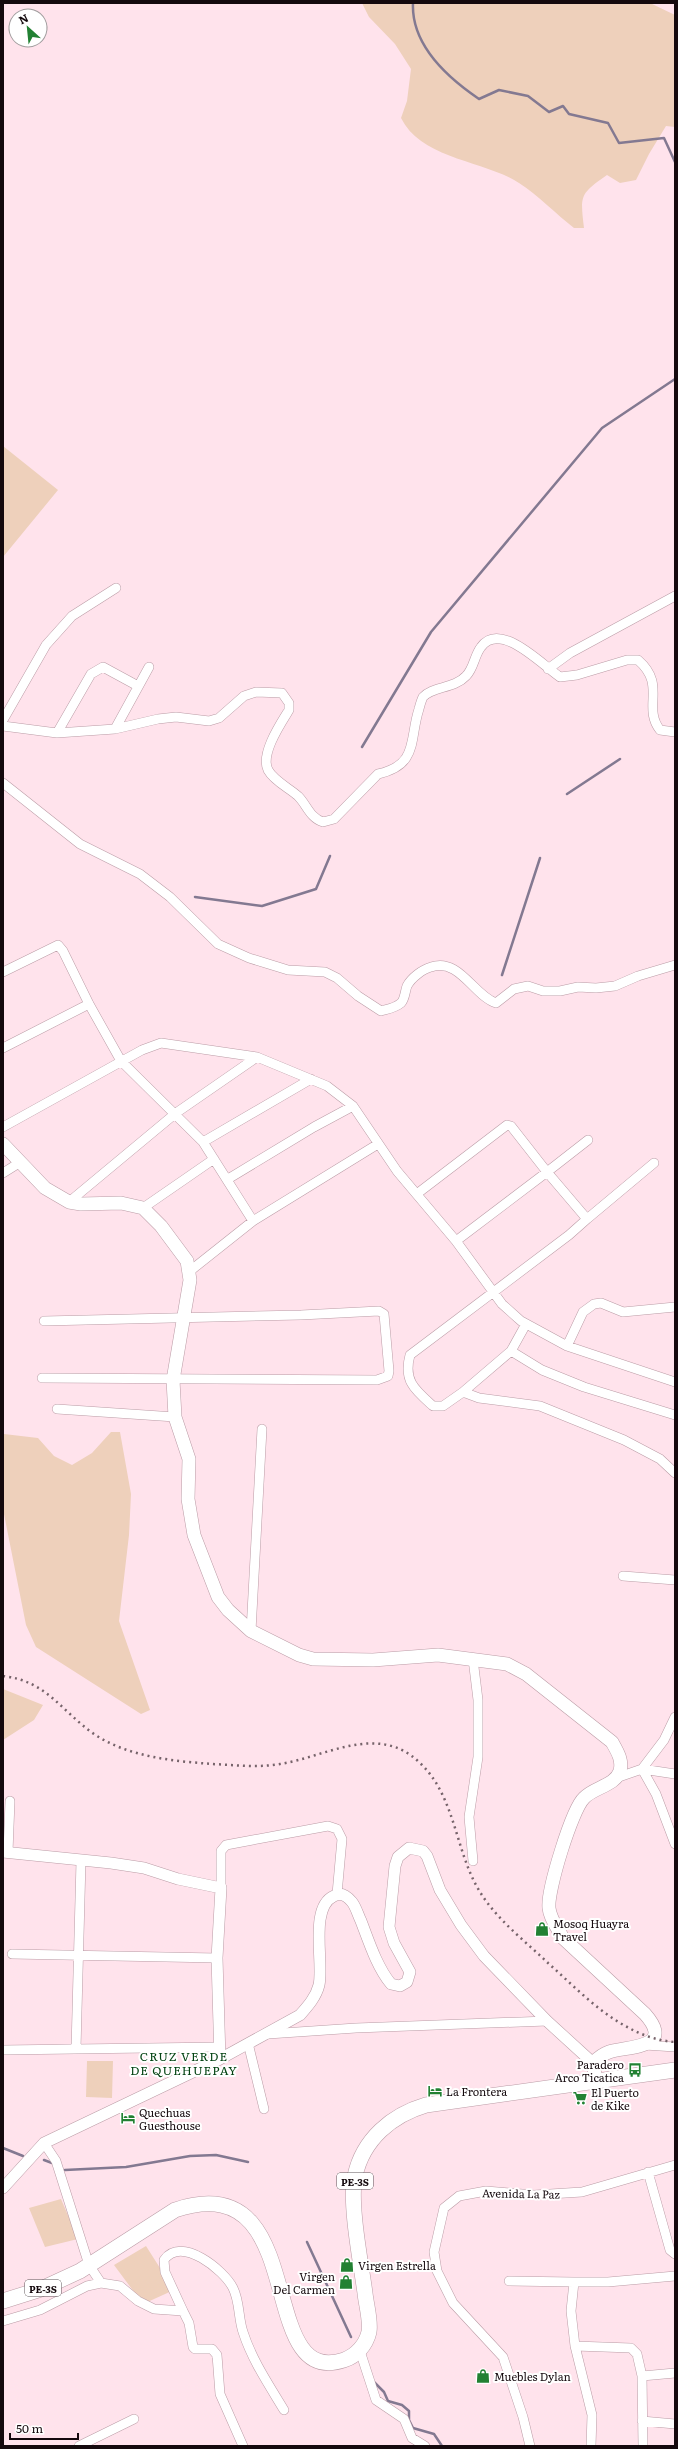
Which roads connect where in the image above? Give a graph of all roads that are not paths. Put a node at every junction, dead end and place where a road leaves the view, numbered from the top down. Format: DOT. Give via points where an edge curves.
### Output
graph roads {
  1 [pos="116,588"];
  2 [pos="675,596"];
  3 [pos="149,667"];
  4 [pos="548,669"];
  5 [pos="138,686"];
  6 [pos="3,720"];
  7 [pos="3,726"];
  8 [pos="115,729"];
  9 [pos="675,732"];
  10 [pos="57,733"];
  11 [pos="3,783"];
  12 [pos="675,965"];
  13 [pos="3,966"];
  14 [pos="3,972"];
  15 [pos="89,1004"];
  16 [pos="3,1048"];
  17 [pos="256,1057"];
  18 [pos="121,1061"];
  19 [pos="311,1079"];
  20 [pos="353,1106"];
  21 [pos="176,1113"];
  22 [pos="3,1127"];
  23 [pos="588,1140"];
  24 [pos="204,1142"];
  25 [pos="3,1144"];
  26 [pos="378,1144"];
  27 [pos="214,1159"];
  28 [pos="19,1163"];
  29 [pos="654,1163"];
  30 [pos="547,1172"];
  31 [pos="3,1173"];
  32 [pos="228,1179"];
  33 [pos="418,1193"];
  34 [pos="69,1202"];
  35 [pos="143,1208"];
  36 [pos="587,1219"];
  37 [pos="253,1221"];
  38 [pos="456,1240"];
  39 [pos="190,1271"];
  40 [pos="492,1292"];
  41 [pos="675,1307"];
  42 [pos="182,1318"];
  43 [pos="44,1321"];
  44 [pos="526,1324"];
  45 [pos="567,1346"];
  46 [pos="511,1352"];
  47 [pos="42,1378"];
  48 [pos="173,1380"];
  49 [pos="675,1382"];
  50 [pos="463,1392"];
  51 [pos="57,1409"];
  52 [pos="675,1415"];
  53 [pos="175,1417"];
  54 [pos="262,1429"];
  55 [pos="675,1473"];
  56 [pos="623,1576"];
  57 [pos="675,1580"];
  58 [pos="251,1631"];
  59 [pos="473,1659"];
  60 [pos="675,1717"];
  61 [pos="642,1769"];
  62 [pos="675,1774"];
  63 [pos="616,1778"];
  64 [pos="10,1801"];
  65 [pos="675,1844"];
  66 [pos="6,1852"];
  67 [pos="81,1860"];
  68 [pos="474,1861"];
  69 [pos="221,1888"];
  70 [pos="337,1894"];
  71 [pos="12,1954"];
  72 [pos="78,1955"];
  73 [pos="217,1958"];
  74 [pos="546,2021"];
  75 [pos="264,2034"];
  76 [pos="248,2043"];
  77 [pos="645,2045"];
  78 [pos="220,2047"];
  79 [pos="675,2047"];
  80 [pos="76,2049"];
  81 [pos="3,2050"];
  82 [pos="220,2059"];
  83 [pos="593,2062"];
  84 [pos="675,2070"];
  85 [pos="596,2081"];
  86 [pos="264,2109"];
  87 [pos="44,2143"];
  88 [pos="675,2165"];
  89 [pos="648,2172"];
  90 [pos="3,2188"];
  91 [pos="675,2254"];
  92 [pos="89,2265"];
  93 [pos="675,2276"];
  94 [pos="509,2281"];
  95 [pos="574,2282"];
  96 [pos="101,2283"];
  97 [pos="3,2301"];
  98 [pos="183,2311"];
  99 [pos="3,2321"];
  100 [pos="575,2346"];
  101 [pos="360,2351"];
  102 [pos="675,2373"];
  103 [pos="642,2376"];
  104 [pos="284,2410"];
  105 [pos="134,2419"];
  106 [pos="642,2421"];
  107 [pos="675,2424"];
  108 [pos="79,2446"];
  109 [pos="243,2446"];
  110 [pos="425,2446"];
  111 [pos="530,2446"];
  112 [pos="591,2446"];
  113 [pos="643,2446"];
  1 -- 6 [label="street" via="72,616 46,645"];
  2 -- 4 [label="street" via="570,653"];
  3 -- 5 [label="street"];
  4 -- 8 [label="street" via="516,644 502,638 487,640 481,646 470,672 464,678 423,698 406,760 387,772 378,774 340,814 328,822 319,821 307,810 301,799 268,770 266,762 270,745 289,710 289,703 282,694 256,692 244,696 214,720 176,717"];
  4 -- 9 [label="street" via="560,677 571,676 627,660 638,660 648,668 653,678 655,723 660,730"];
  5 -- 8 [label="street"];
  5 -- 10 [label="street" via="103,668 97,669 91,674"];
  7 -- 10 [label="street"];
  8 -- 10 [label="street"];
  11 -- 12 [label="street" via="80,844 140,874 170,897 218,944 249,958 288,970 325,972 381,1011 402,1002 408,984 421,971 432,966 446,966 463,975 488,1000 496,1003 514,989 528,986 543,991 615,986"];
  13 -- 14 [label="street"];
  14 -- 15 [label="street" via="58,945"];
  15 -- 16 [label="street"];
  15 -- 18 [label="street"];
  17 -- 18 [label="street" via="161,1043"];
  17 -- 19 [label="street"];
  17 -- 21 [label="street"];
  18 -- 21 [label="street"];
  18 -- 22 [label="street"];
  19 -- 20 [label="street" via="327,1086"];
  19 -- 24 [label="street"];
  20 -- 26 [label="street"];
  20 -- 32 [label="street"];
  21 -- 24 [label="street"];
  21 -- 34 [label="street"];
  23 -- 30 [label="street"];
  24 -- 27 [label="street"];
  25 -- 28 [label="main road"];
  26 -- 33 [label="street" via="397,1171"];
  26 -- 37 [label="street"];
  27 -- 32 [label="street"];
  27 -- 35 [label="street"];
  28 -- 31 [label="street"];
  28 -- 34 [label="main road" via="45,1188"];
  29 -- 36 [label="street"];
  30 -- 33 [label="street" via="509,1125"];
  30 -- 36 [label="street"];
  30 -- 38 [label="street"];
  32 -- 37 [label="street"];
  33 -- 38 [label="street"];
  34 -- 35 [label="main road" via="121,1203"];
  35 -- 39 [label="main road" via="161,1226 188,1261"];
  36 -- 40 [label="street"];
  37 -- 39 [label="street"];
  38 -- 40 [label="street"];
  39 -- 42 [label="main road"];
  40 -- 44 [label="street"];
  40 -- 50 [label="street" via="410,1355 407,1374 415,1390 433,1406 443,1406"];
  41 -- 45 [label="street" via="623,1312 601,1303 594,1304 583,1312"];
  42 -- 43 [label="street"];
  42 -- 48 [label="main road"];
  42 -- 48 [label="street" via="380,1311 384,1314 389,1370 388,1376 377,1380"];
  44 -- 45 [label="street"];
  44 -- 46 [label="street"];
  45 -- 49 [label="street"];
  46 -- 50 [label="street"];
  46 -- 52 [label="street" via="542,1370 584,1387"];
  47 -- 48 [label="street"];
  48 -- 53 [label="main road"];
  50 -- 55 [label="street" via="479,1398 540,1406 624,1440 660,1459"];
  51 -- 53 [label="street"];
  53 -- 58 [label="main road" via="189,1459 188,1499 194,1535 218,1597"];
  54 -- 58 [label="street"];
  56 -- 57 [label="street"];
  58 -- 59 [label="main road" via="299,1655 313,1659 373,1660 438,1655"];
  59 -- 63 [label="main road" via="507,1664 526,1674 605,1735 620,1757 620,1770"];
  59 -- 68 [label="street" via="478,1700 478,1757 469,1817"];
  60 -- 61 [label="street" via="664,1740"];
  61 -- 62 [label="street"];
  61 -- 63 [label="street"];
  61 -- 65 [label="street" via="656,1794"];
  63 -- 77 [label="main road" via="590,1792 578,1805 550,1890 549,1908 555,1926 563,1938 648,2017 654,2031 652,2038"];
  64 -- 66 [label="street"];
  66 -- 67 [label="street"];
  67 -- 69 [label="street" via="144,1868 178,1879"];
  67 -- 72 [label="street"];
  69 -- 70 [label="street" via="221,1851 226,1845 328,1826 337,1830 342,1840"];
  69 -- 73 [label="street"];
  70 -- 74 [label="street" via="344,1895 353,1903 387,1980 395,1986 404,1985 410,1978 410,1972 394,1943 389,1927 395,1866 398,1857 409,1848 423,1851 431,1864 440,1890 461,1925 484,1956"];
  70 -- 75 [label="street" via="325,1902 318,1931 320,1966 319,1984 315,1995 300,2015"];
  71 -- 72 [label="street"];
  72 -- 73 [label="street"];
  72 -- 80 [label="street"];
  73 -- 78 [label="street"];
  74 -- 75 [label="street"];
  74 -- 83 [label="street"];
  75 -- 76 [label="street"];
  76 -- 82 [label="street"];
  76 -- 86 [label="street"];
  77 -- 79 [label="street"];
  77 -- 83 [label="main road" via="609,2052"];
  78 -- 80 [label="street"];
  78 -- 82 [label="street"];
  80 -- 81 [label="street"];
  82 -- 87 [label="street"];
  83 -- 85 [label="main road"];
  84 -- 85 [label="highway, PE-3S"];
  85 -- 101 [label="highway, PE-3S" via="426,2105 407,2111 394,2119 374,2138 364,2151 355,2176 355,2207 369,2332"];
  87 -- 90 [label="street"];
  87 -- 92 [label="street" via="56,2161"];
  88 -- 89 [label="street, Avenida La Paz"];
  89 -- 91 [label="street" via="670,2250"];
  89 -- 111 [label="street, Avenida La Paz" via="574,2193 534,2195 486,2191 459,2196 444,2208 434,2252 437,2270 453,2303 503,2357"];
  92 -- 96 [label="street"];
  92 -- 97 [label="highway, PE-3S" via="63,2280"];
  92 -- 101 [label="highway, PE-3S" via="175,2210 200,2204 228,2208 252,2222 270,2252 297,2343 310,2356 326,2362 344,2360"];
  93 -- 95 [label="street" via="608,2282"];
  94 -- 95 [label="street"];
  95 -- 100 [label="street" via="571,2310"];
  96 -- 98 [label="street" via="120,2286 138,2301 154,2309"];
  96 -- 99 [label="street" via="87,2286 40,2310"];
  98 -- 104 [label="street" via="164,2265 167,2256 183,2252 202,2256 232,2287 238,2302 243,2332 256,2363"];
  98 -- 109 [label="street" via="193,2347 212,2349 217,2355 220,2394"];
  100 -- 103 [label="street" via="631,2348 637,2354"];
  100 -- 112 [label="street" via="592,2415"];
  101 -- 110 [label="street" via="376,2400 404,2419 412,2438"];
  102 -- 103 [label="street"];
  103 -- 106 [label="street"];
  105 -- 108 [label="street"];
  106 -- 107 [label="street"];
  106 -- 113 [label="street"];
}
